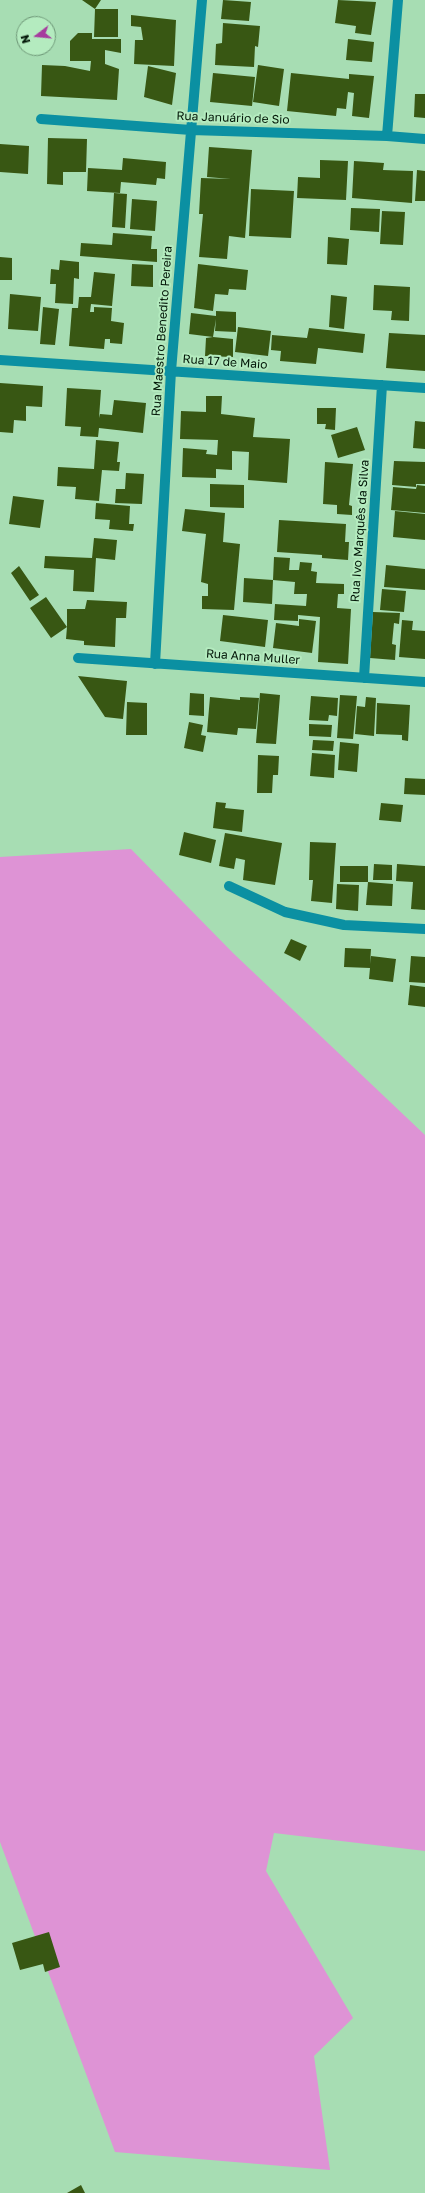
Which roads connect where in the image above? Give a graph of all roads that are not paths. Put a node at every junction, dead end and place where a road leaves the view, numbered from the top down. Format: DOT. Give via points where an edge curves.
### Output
graph roads {
  1 [pos="202,0"];
  2 [pos="398,0"];
  3 [pos="41,119"];
  4 [pos="191,130"];
  5 [pos="386,136"];
  6 [pos="425,139"];
  7 [pos="0,360"];
  8 [pos="171,372"];
  9 [pos="382,385"];
  10 [pos="425,388"];
  11 [pos="78,658"];
  12 [pos="155,664"];
  13 [pos="364,678"];
  14 [pos="425,682"];
  15 [pos="229,886"];
  16 [pos="425,929"];
  1 -- 4 [label="street, Rua Maestro Benedito Pereira"];
  2 -- 5 [label="street"];
  3 -- 4 [label="street, Rua Januário de Sio"];
  4 -- 5 [label="street, Rua Januário de Sio"];
  4 -- 8 [label="street, Rua Maestro Benedito Pereira"];
  5 -- 6 [label="street, Rua Januário de Sio"];
  7 -- 8 [label="street, Rua 17 de Maio"];
  8 -- 9 [label="street, Rua 17 de Maio"];
  8 -- 12 [label="street, Rua Maestro Benedito Pereira"];
  9 -- 10 [label="street, Rua 17 de Maio"];
  9 -- 13 [label="street, Rua Ivo Marquês da Silva"];
  11 -- 12 [label="street, Rua Anna Muller"];
  12 -- 13 [label="street, Rua Anna Muller"];
  13 -- 14 [label="street, Rua Anna Muller"];
  15 -- 16 [label="street" via="285,912 344,926"];
}
